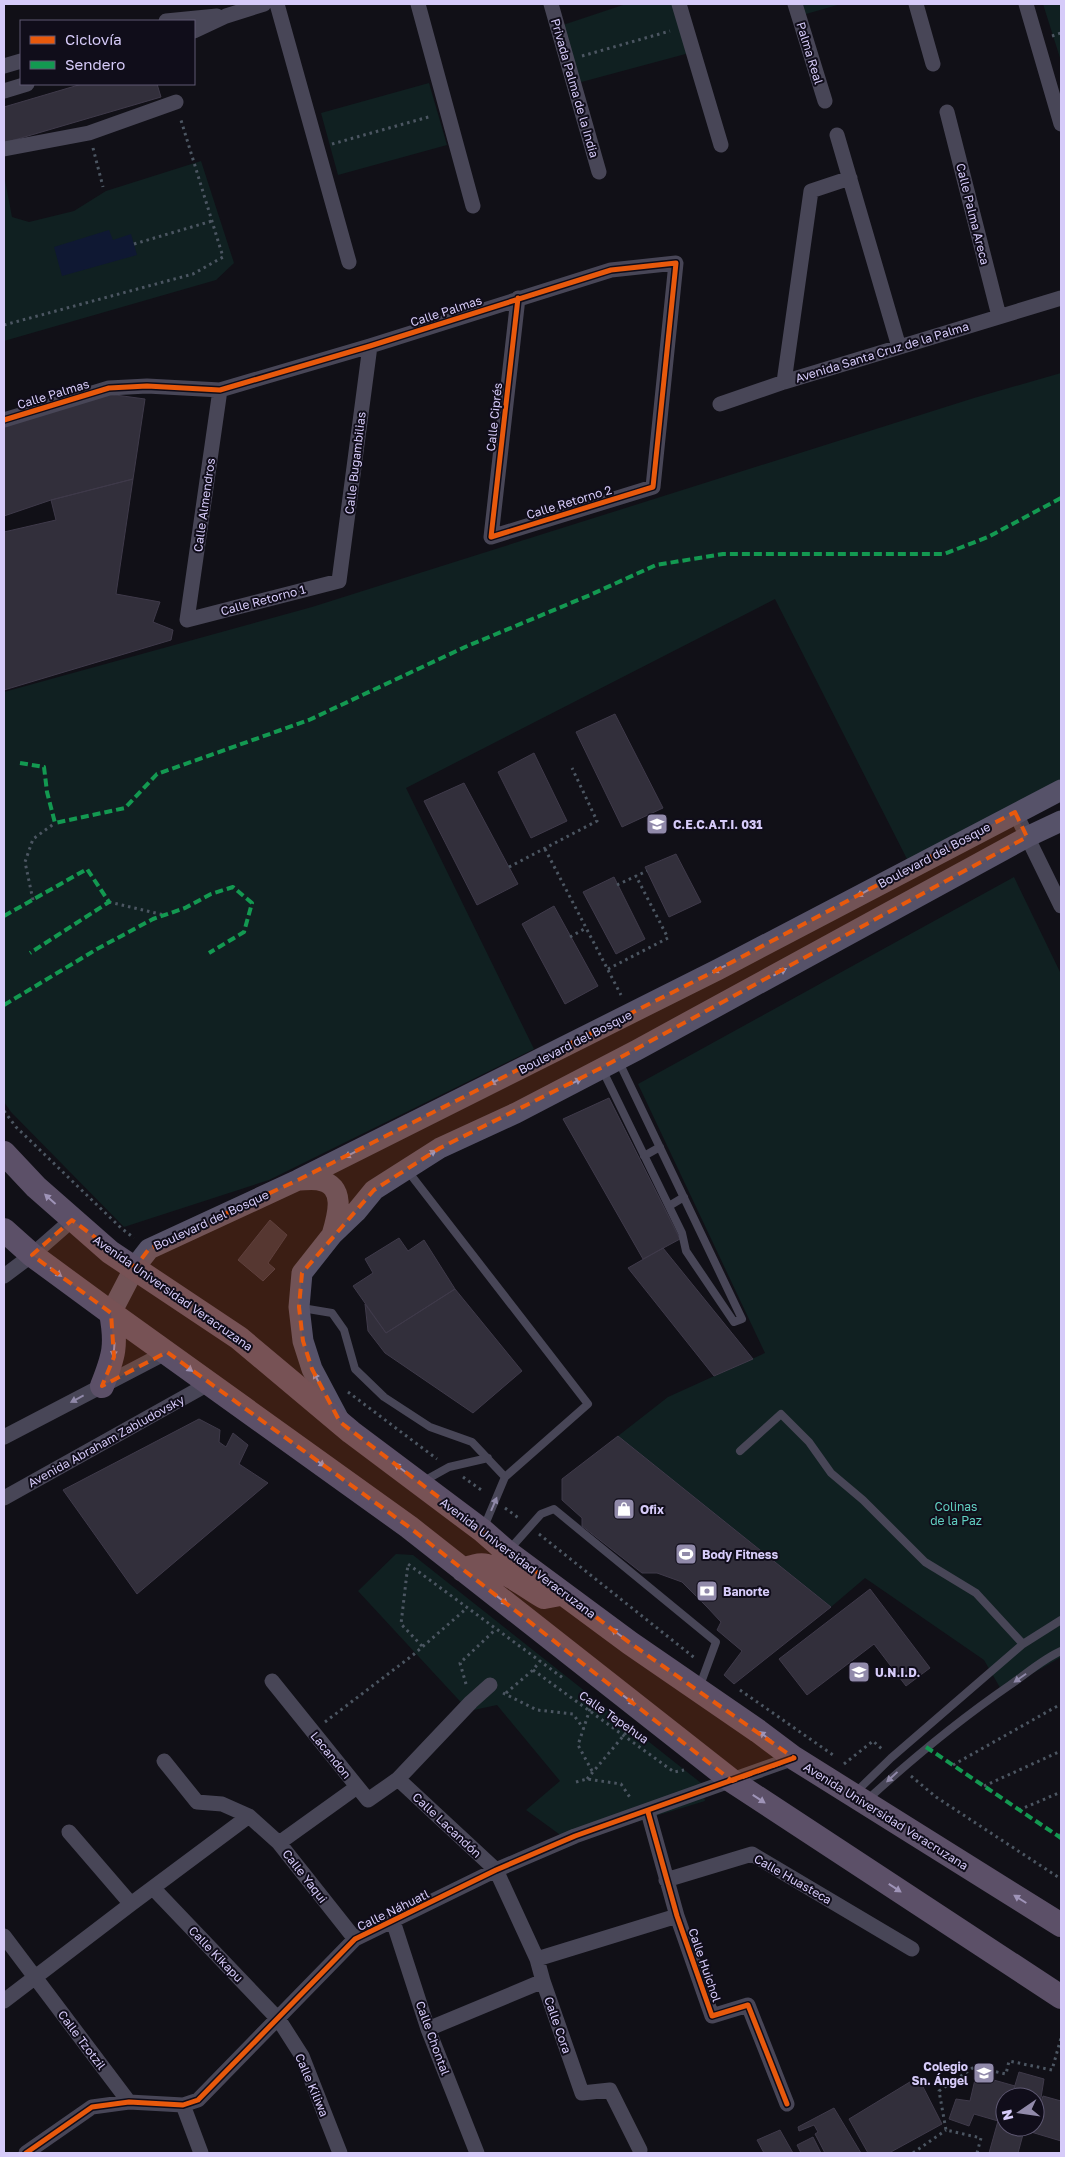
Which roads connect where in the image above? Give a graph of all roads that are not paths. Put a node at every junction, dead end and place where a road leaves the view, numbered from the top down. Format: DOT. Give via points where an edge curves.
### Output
graph roads {
  1 [pos="264,4"];
  2 [pos="277,4"];
  3 [pos="418,4"];
  4 [pos="551,4"];
  5 [pos="679,4"];
  6 [pos="796,4"];
  7 [pos="916,4"];
  8 [pos="1026,4"];
  9 [pos="226,16"];
  10 [pos="178,20"];
  11 [pos="195,31"];
  12 [pos="20,61"];
  13 [pos="933,64"];
  14 [pos="4,66"];
  15 [pos="24,85"];
  16 [pos="4,91"];
  17 [pos="825,101"];
  18 [pos="176,102"];
  19 [pos="947,112"];
  20 [pos="1061,124"];
  21 [pos="837,135"];
  22 [pos="721,145"];
  23 [pos="4,149"];
  24 [pos="599,172"];
  25 [pos="850,178"];
  26 [pos="473,206"];
  27 [pos="349,262"];
  28 [pos="518,298"];
  29 [pos="1061,298"];
  30 [pos="999,316"];
  31 [pos="370,346"];
  32 [pos="899,346"];
  33 [pos="784,382"];
  34 [pos="220,390"];
  35 [pos="720,404"];
  36 [pos="4,420"];
  37 [pos="653,487"];
  38 [pos="491,537"];
  39 [pos="340,581"];
  40 [pos="188,620"];
  41 [pos="1061,790"];
  42 [pos="1015,812"];
  43 [pos="1061,821"];
  44 [pos="1027,837"];
  45 [pos="1061,906"];
  46 [pos="610,1064"];
  47 [pos="660,1147"];
  48 [pos="4,1153"];
  49 [pos="644,1156"];
  50 [pos="405,1169"];
  51 [pos="298,1180"];
  52 [pos="684,1197"];
  53 [pos="669,1206"];
  54 [pos="72,1220"];
  55 [pos="4,1230"];
  56 [pos="332,1235"];
  57 [pos="32,1255"];
  58 [pos="135,1267"];
  59 [pos="4,1276"];
  60 [pos="299,1307"];
  61 [pos="111,1313"];
  62 [pos="167,1352"];
  63 [pos="208,1384"];
  64 [pos="102,1386"];
  65 [pos="340,1422"];
  66 [pos="4,1437"];
  67 [pos="740,1451"];
  68 [pos="488,1458"];
  69 [pos="505,1477"];
  70 [pos="420,1483"];
  71 [pos="4,1498"];
  72 [pos="483,1531"];
  73 [pos="507,1552"];
  74 [pos="463,1570"];
  75 [pos="564,1593"];
  76 [pos="1061,1620"];
  77 [pos="1023,1644"];
  78 [pos="1061,1651"];
  79 [pos="272,1681"];
  80 [pos="490,1686"];
  81 [pos="698,1690"];
  82 [pos="794,1758"];
  83 [pos="164,1761"];
  84 [pos="398,1779"];
  85 [pos="732,1781"];
  86 [pos="357,1787"];
  87 [pos="858,1799"];
  88 [pos="645,1813"];
  89 [pos="249,1816"];
  90 [pos="69,1832"];
  91 [pos="279,1843"];
  92 [pos="496,1870"];
  93 [pos="666,1880"];
  94 [pos="153,1888"];
  95 [pos="131,1904"];
  96 [pos="677,1916"];
  97 [pos="393,1921"];
  98 [pos="1061,1924"];
  99 [pos="4,1936"];
  100 [pos="355,1939"];
  101 [pos="912,1949"];
  102 [pos="538,1959"];
  103 [pos="35,1978"];
  104 [pos="543,1981"];
  105 [pos="1061,1997"];
  106 [pos="4,2002"];
  107 [pos="278,2020"];
  108 [pos="428,2029"];
  109 [pos="129,2102"];
  110 [pos="787,2104"];
  111 [pos="183,2105"];
  112 [pos="640,2150"];
  113 [pos="26,2153"];
  114 [pos="201,2153"];
  115 [pos="340,2153"];
  116 [pos="477,2153"];
  1 -- 9 [label="street"];
  2 -- 27 [label="street"];
  3 -- 26 [label="street"];
  4 -- 24 [label="street, Privada Palma de la India"];
  5 -- 22 [label="street"];
  6 -- 17 [label="street, Palma Real"];
  7 -- 13 [label="street"];
  8 -- 20 [label="street"];
  9 -- 10 [label="street"];
  9 -- 11 [label="street"];
  12 -- 14 [label="street"];
  15 -- 16 [label="street"];
  18 -- 23 [label="street" via="90,133"];
  19 -- 30 [label="street, Calle Palma Areca"];
  21 -- 25 [label="street"];
  25 -- 32 [label="street"];
  25 -- 33 [label="street, Avenida Santa Cruz de la Palma" via="810,192"];
  28 -- 31 [label="street, Calle Palmas"];
  28 -- 37 [label="street, Calle Palmas" via="611,270 676,263"];
  28 -- 38 [label="street, Calle Ciprés"];
  29 -- 30 [label="street, Avenida Santa Cruz de la Palma"];
  30 -- 32 [label="street, Avenida Santa Cruz de la Palma"];
  31 -- 34 [label="street, Calle Palmas"];
  31 -- 39 [label="street, Calle Bugambilias"];
  32 -- 33 [label="street, Avenida Santa Cruz de la Palma"];
  33 -- 35 [label="street"];
  34 -- 36 [label="street, Calle Palmas" via="147,386 109,388"];
  34 -- 40 [label="street, Calle Almendros"];
  37 -- 38 [label="street, Calle Retorno 2"];
  39 -- 40 [label="street, Calle Retorno 1"];
  41 -- 42 [label="main road, Boulevard del Bosque"];
  42 -- 44 [label="street"];
  42 -- 51 [label="main road, Boulevard del Bosque, one-way" via="719,969"];
  43 -- 44 [label="main road"];
  44 -- 45 [label="street"];
  46 -- 44 [label="main road, one-way"];
  46 -- 47 [label="lane"];
  46 -- 49 [label="lane"];
  50 -- 46 [label="main road, one-way" via="440,1148"];
  47 -- 49 [label="lane"];
  47 -- 52 [label="lane"];
  54 -- 48 [label="main road, Avenida Universidad Veracruzana, one-way"];
  49 -- 53 [label="lane"];
  50 -- 56 [label="main road" via="374,1190"];
  50 -- 69 [label="lane" via="588,1404"];
  51 -- 56 [label="main road" via="318,1180 330,1185 337,1194 340,1206"];
  51 -- 58 [label="main road, Boulevard del Bosque" via="149,1248"];
  52 -- 53 [label="lane"];
  52 -- 53 [label="lane" via="742,1318 734,1322 686,1251 682,1233"];
  54 -- 57 [label="street"];
  54 -- 58 [label="main road, Avenida Universidad Veracruzana" via="110,1252"];
  55 -- 57 [label="main road"];
  56 -- 60 [label="main road" via="302,1273"];
  57 -- 59 [label="street"];
  57 -- 61 [label="main road, one-way"];
  58 -- 61 [label="main road, Boulevard del Bosque"];
  58 -- 65 [label="main road, Avenida Universidad Veracruzana" via="239,1338"];
  65 -- 60 [label="main road, one-way" via="312,1369 303,1341"];
  60 -- 68 [label="lane" via="332,1313 344,1330 355,1369 384,1397 430,1427 472,1442"];
  61 -- 62 [label="main road"];
  61 -- 64 [label="main road, one-way" via="115,1334 114,1357"];
  62 -- 63 [label="main road, one-way"];
  62 -- 64 [label="street"];
  63 -- 71 [label="street, Avenida Abraham Zabludovsky"];
  63 -- 74 [label="main road, one-way" via="409,1527"];
  64 -- 66 [label="street, one-way"];
  70 -- 65 [label="main road, Avenida Universidad Veracruzana, one-way"];
  67 -- 77 [label="lane" via="782,1414 809,1442 831,1474 863,1500 925,1562 976,1593"];
  68 -- 69 [label="lane"];
  68 -- 70 [label="lane" via="448,1467"];
  72 -- 69 [label="lane, one-way"];
  70 -- 72 [label="main road, Avenida Universidad Veracruzana"];
  72 -- 73 [label="main road, Avenida Universidad Veracruzana"];
  73 -- 75 [label="main road, Avenida Universidad Veracruzana"];
  73 -- 81 [label="lane" via="541,1514 554,1509 716,1642"];
  74 -- 75 [label="main road" via="486,1565 544,1597"];
  74 -- 85 [label="main road, one-way"];
  81 -- 75 [label="main road, Avenida Universidad Veracruzana, one-way"];
  76 -- 77 [label="lane"];
  77 -- 87 [label="lane" via="891,1758"];
  78 -- 87 [label="lane, one-way" via="987,1701"];
  79 -- 86 [label="street, Lacandon"];
  80 -- 84 [label="street"];
  82 -- 81 [label="main road, Avenida Universidad Veracruzana, one-way"];
  82 -- 85 [label="street, Calle Náhuatl"];
  82 -- 87 [label="main road, Avenida Universidad Veracruzana"];
  83 -- 89 [label="street, Calle Yaqui" via="197,1802 222,1804"];
  84 -- 86 [label="street, Lacandon" via="368,1800"];
  84 -- 92 [label="street, Calle Lacandón"];
  85 -- 88 [label="street, Calle Náhuatl"];
  85 -- 105 [label="main road, one-way"];
  86 -- 91 [label="street"];
  98 -- 87 [label="main road, Avenida Universidad Veracruzana, one-way"];
  88 -- 92 [label="street, Calle Náhuatl" via="575,1836"];
  88 -- 93 [label="street, Calle Huichol"];
  89 -- 91 [label="street, Calle Yaqui"];
  89 -- 94 [label="street"];
  90 -- 95 [label="street"];
  91 -- 100 [label="street, Calle Yaqui"];
  92 -- 97 [label="street, Calle Náhuatl"];
  92 -- 102 [label="street, Calle Cora"];
  93 -- 96 [label="street, Calle Huichol"];
  93 -- 101 [label="street, Calle Huasteca" via="752,1854"];
  94 -- 95 [label="street"];
  94 -- 107 [label="street, Calle Kikapu"];
  95 -- 103 [label="street"];
  96 -- 102 [label="street"];
  96 -- 110 [label="street, Calle Huichol" via="712,2016 748,2004"];
  97 -- 100 [label="street, Calle Náhuatl"];
  97 -- 108 [label="street, Calle Chontal"];
  99 -- 103 [label="street, Calle Tzotzil"];
  100 -- 107 [label="street, Calle Náhuatl"];
  102 -- 104 [label="street, Calle Cora"];
  103 -- 106 [label="street"];
  103 -- 109 [label="street, Calle Tzotzil"];
  104 -- 108 [label="street"];
  104 -- 112 [label="street, Calle Cora" via="582,2093 610,2090"];
  107 -- 111 [label="street, Calle Náhuatl" via="198,2100"];
  107 -- 115 [label="street, Calle Kiliwa" via="302,2056"];
  108 -- 116 [label="street, Calle Chontal"];
  109 -- 111 [label="street"];
  109 -- 113 [label="street" via="92,2107"];
  111 -- 114 [label="street"];
}
